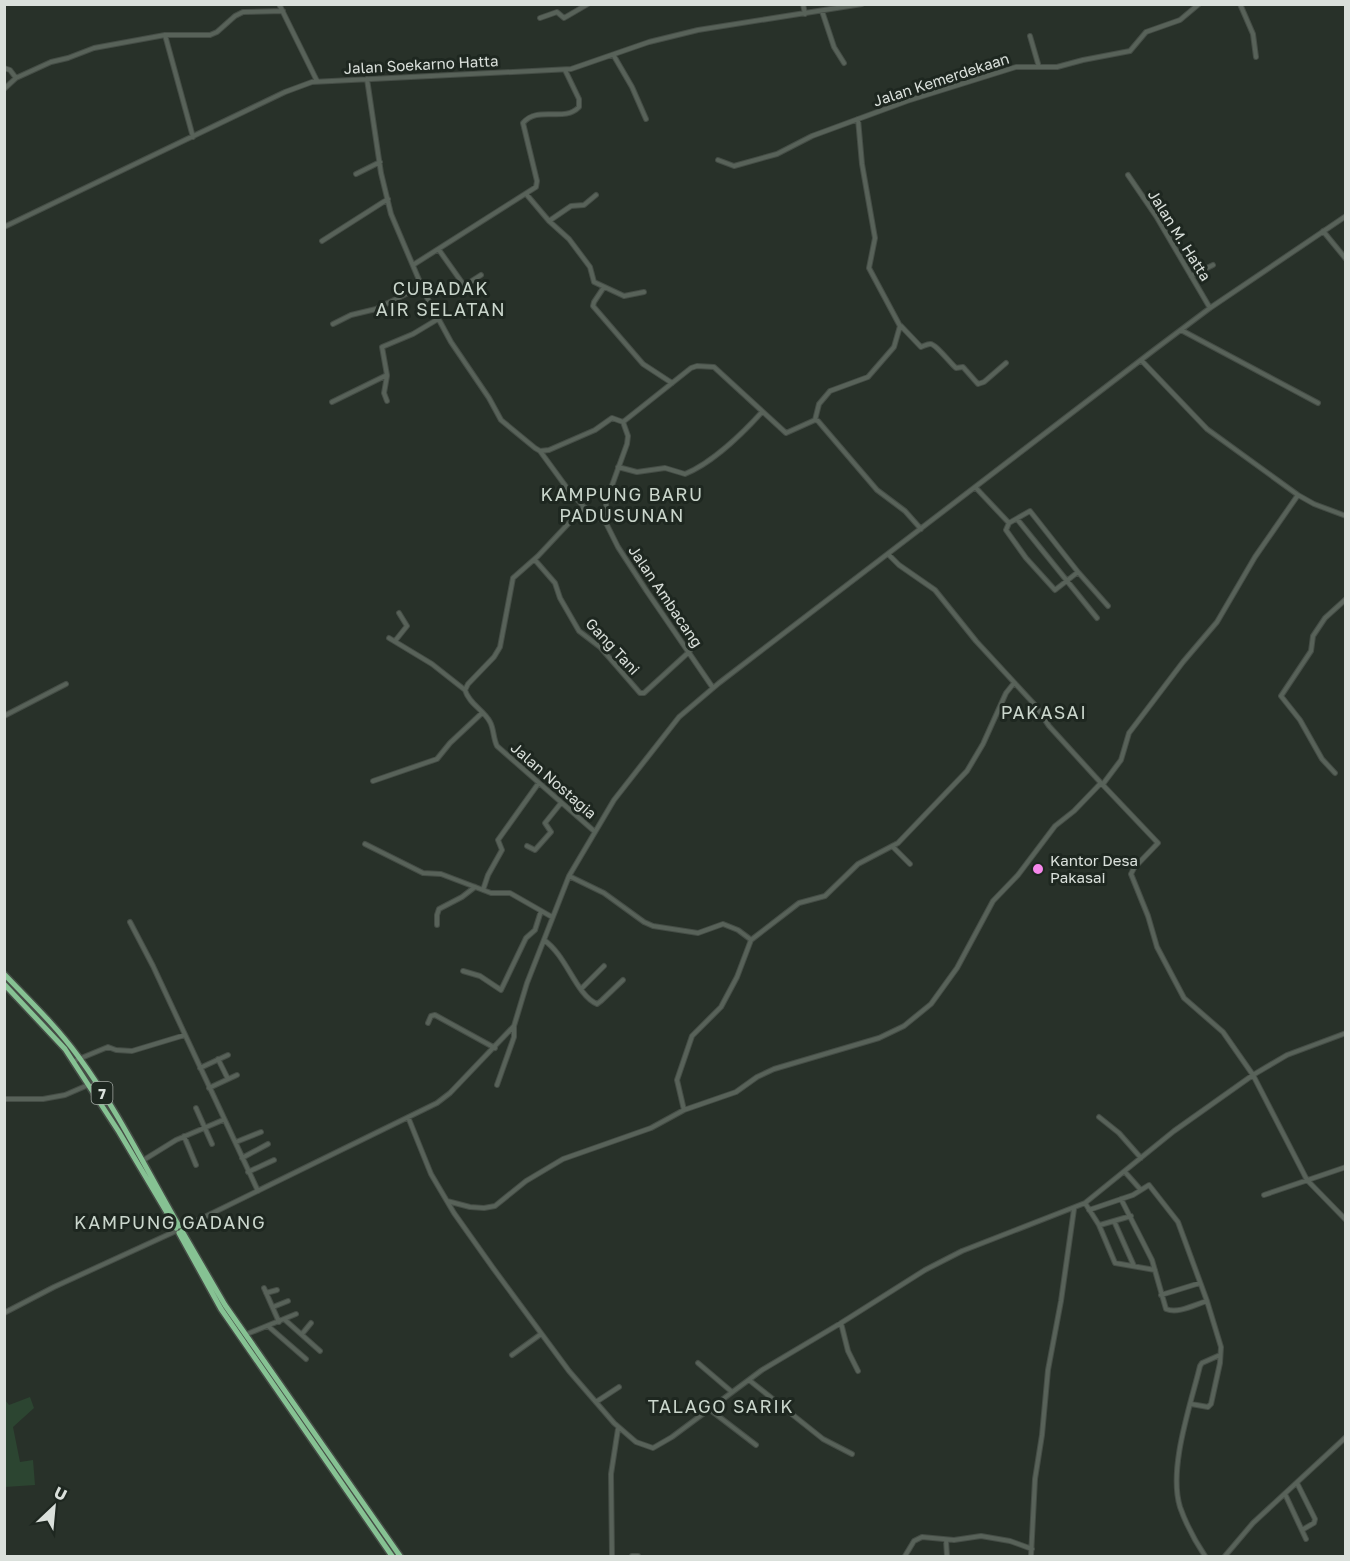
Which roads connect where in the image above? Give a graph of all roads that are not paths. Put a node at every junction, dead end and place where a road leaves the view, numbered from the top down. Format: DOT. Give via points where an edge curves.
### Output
graph roads {
  1 [pos="279,4"];
  2 [pos="588,4"];
  3 [pos="803,4"];
  4 [pos="862,4"];
  5 [pos="1199,4"];
  6 [pos="1240,4"];
  7 [pos="283,11"];
  8 [pos="822,11"];
  9 [pos="805,14"];
  10 [pos="540,18"];
  11 [pos="165,35"];
  12 [pos="1030,36"];
  13 [pos="614,56"];
  14 [pos="1257,57"];
  15 [pos="844,63"];
  16 [pos="1039,66"];
  17 [pos="4,68"];
  18 [pos="565,70"];
  19 [pos="16,78"];
  20 [pos="367,79"];
  21 [pos="317,81"];
  22 [pos="4,89"];
  23 [pos="646,119"];
  24 [pos="858,119"];
  25 [pos="193,137"];
  26 [pos="718,160"];
  27 [pos="380,162"];
  28 [pos="356,174"];
  29 [pos="1128,175"];
  30 [pos="527,195"];
  31 [pos="596,195"];
  32 [pos="388,199"];
  33 [pos="1346,216"];
  34 [pos="549,221"];
  35 [pos="4,227"];
  36 [pos="1323,231"];
  37 [pos="322,241"];
  38 [pos="439,250"];
  39 [pos="1346,259"];
  40 [pos="413,265"];
  41 [pos="1213,265"];
  42 [pos="481,275"];
  43 [pos="1191,276"];
  44 [pos="422,286"];
  45 [pos="464,286"];
  46 [pos="604,287"];
  47 [pos="468,291"];
  48 [pos="644,292"];
  49 [pos="1210,308"];
  50 [pos="438,319"];
  51 [pos="333,324"];
  52 [pos="900,326"];
  53 [pos="1181,330"];
  54 [pos="1141,360"];
  55 [pos="1006,363"];
  56 [pos="387,375"];
  57 [pos="672,383"];
  58 [pos="387,401"];
  59 [pos="332,402"];
  60 [pos="1318,403"];
  61 [pos="762,412"];
  62 [pos="815,420"];
  63 [pos="623,422"];
  64 [pos="540,451"];
  65 [pos="618,467"];
  66 [pos="976,488"];
  67 [pos="1298,495"];
  68 [pos="584,507"];
  69 [pos="1346,516"];
  70 [pos="1017,519"];
  71 [pos="1009,523"];
  72 [pos="607,525"];
  73 [pos="921,529"];
  74 [pos="889,554"];
  75 [pos="535,560"];
  76 [pos="1078,572"];
  77 [pos="1067,580"];
  78 [pos="1346,599"];
  79 [pos="1108,606"];
  80 [pos="399,613"];
  81 [pos="1097,618"];
  82 [pos="389,638"];
  83 [pos="394,642"];
  84 [pos="690,651"];
  85 [pos="1014,683"];
  86 [pos="66,684"];
  87 [pos="713,688"];
  88 [pos="465,690"];
  89 [pos="483,713"];
  90 [pos="4,716"];
  91 [pos="1335,773"];
  92 [pos="373,781"];
  93 [pos="538,784"];
  94 [pos="1102,784"];
  95 [pos="561,803"];
  96 [pos="594,831"];
  97 [pos="365,844"];
  98 [pos="527,846"];
  99 [pos="893,847"];
  100 [pos="910,864"];
  101 [pos="569,876"];
  102 [pos="475,887"];
  103 [pos="483,890"];
  104 [pos="541,911"];
  105 [pos="552,917"];
  106 [pos="130,922"];
  107 [pos="437,925"];
  108 [pos="544,939"];
  109 [pos="751,940"];
  110 [pos="604,966"];
  111 [pos="463,971"];
  112 [pos="4,975"];
  113 [pos="623,980"];
  114 [pos="4,984"];
  115 [pos="580,989"];
  116 [pos="428,1023"];
  117 [pos="513,1026"];
  118 [pos="1346,1033"];
  119 [pos="185,1035"];
  120 [pos="495,1048"];
  121 [pos="228,1055"];
  122 [pos="218,1059"];
  123 [pos="77,1060"];
  124 [pos="200,1068"];
  125 [pos="237,1075"];
  126 [pos="1252,1075"];
  127 [pos="228,1080"];
  128 [pos="88,1085"];
  129 [pos="497,1085"];
  130 [pos="209,1088"];
  131 [pos="4,1099"];
  132 [pos="196,1108"];
  133 [pos="684,1110"];
  134 [pos="408,1116"];
  135 [pos="1099,1117"];
  136 [pos="223,1120"];
  137 [pos="205,1128"];
  138 [pos="261,1132"];
  139 [pos="184,1136"];
  140 [pos="236,1142"];
  141 [pos="212,1144"];
  142 [pos="268,1144"];
  143 [pos="242,1158"];
  144 [pos="1141,1158"];
  145 [pos="274,1160"];
  146 [pos="141,1161"];
  147 [pos="196,1165"];
  148 [pos="1346,1167"];
  149 [pos="248,1172"];
  150 [pos="1125,1172"];
  151 [pos="1307,1180"];
  152 [pos="1140,1189"];
  153 [pos="258,1191"];
  154 [pos="1264,1195"];
  155 [pos="1121,1199"];
  156 [pos="446,1201"];
  157 [pos="1085,1203"];
  158 [pos="1074,1209"];
  159 [pos="1089,1210"];
  160 [pos="1131,1216"];
  161 [pos="1346,1220"];
  162 [pos="1114,1221"];
  163 [pos="1100,1225"];
  164 [pos="179,1229"];
  165 [pos="1134,1267"];
  166 [pos="1155,1270"];
  167 [pos="1200,1283"];
  168 [pos="264,1288"];
  169 [pos="277,1290"];
  170 [pos="266,1293"];
  171 [pos="1161,1295"];
  172 [pos="288,1301"];
  173 [pos="1207,1301"];
  174 [pos="273,1307"];
  175 [pos="4,1313"];
  176 [pos="296,1314"];
  177 [pos="282,1320"];
  178 [pos="235,1322"];
  179 [pos="311,1323"];
  180 [pos="841,1323"];
  181 [pos="268,1326"];
  182 [pos="247,1334"];
  183 [pos="302,1334"];
  184 [pos="541,1334"];
  185 [pos="320,1351"];
  186 [pos="512,1354"];
  187 [pos="1220,1355"];
  188 [pos="306,1359"];
  189 [pos="698,1364"];
  190 [pos="858,1371"];
  191 [pos="749,1380"];
  192 [pos="619,1387"];
  193 [pos="732,1392"];
  194 [pos="596,1402"];
  195 [pos="1191,1404"];
  196 [pos="709,1409"];
  197 [pos="618,1429"];
  198 [pos="1346,1437"];
  199 [pos="756,1445"];
  200 [pos="852,1454"];
  201 [pos="337,1469"];
  202 [pos="1297,1483"];
  203 [pos="1285,1494"];
  204 [pos="1302,1530"];
  205 [pos="1306,1539"];
  206 [pos="946,1540"];
  207 [pos="1032,1549"];
  208 [pos="392,1557"];
  209 [pos="400,1557"];
  210 [pos="612,1557"];
  211 [pos="632,1557"];
  212 [pos="638,1557"];
  213 [pos="905,1557"];
  214 [pos="947,1557"];
  215 [pos="1031,1557"];
  216 [pos="1205,1557"];
  217 [pos="1225,1557"];
  1 -- 7 [label="street"];
  2 -- 10 [label="street" via="564,18 557,12"];
  3 -- 9 [label="street"];
  4 -- 8 [label="street, Jalan Soekarno Hatta"];
  5 -- 16 [label="street, Jalan Kemerdekaan" via="1180,20 1146,32 1130,51 1057,67"];
  6 -- 14 [label="street" via="1253,34"];
  7 -- 11 [label="street" via="243,12 210,35"];
  7 -- 21 [label="street"];
  8 -- 9 [label="street, Jalan Soekarno Hatta"];
  8 -- 15 [label="street"];
  9 -- 13 [label="street, Jalan Soekarno Hatta" via="698,30 649,42"];
  11 -- 19 [label="street" via="83,52 46,63"];
  11 -- 25 [label="street"];
  12 -- 16 [label="street"];
  13 -- 18 [label="street, Jalan Soekarno Hatta"];
  13 -- 23 [label="street"];
  16 -- 24 [label="street, Jalan Kemerdekaan" via="1016,67"];
  17 -- 19 [label="street"];
  18 -- 20 [label="street, Jalan Soekarno Hatta"];
  18 -- 30 [label="street" via="579,107 567,115 544,113 525,121 538,183"];
  19 -- 22 [label="street"];
  20 -- 21 [label="street, Jalan Soekarno Hatta"];
  20 -- 27 [label="street"];
  21 -- 25 [label="street, Jalan Soekarno Hatta" via="285,92"];
  24 -- 26 [label="street, Jalan Kemerdekaan" via="761,159 734,166"];
  24 -- 52 [label="street" via="875,238 869,268"];
  25 -- 35 [label="street, Jalan Soekarno Hatta"];
  27 -- 28 [label="street"];
  27 -- 32 [label="street"];
  29 -- 43 [label="street, Jalan M. Hatta"];
  30 -- 34 [label="street"];
  30 -- 38 [label="street"];
  31 -- 34 [label="street"];
  32 -- 37 [label="street"];
  32 -- 40 [label="street"];
  33 -- 36 [label="street"];
  34 -- 46 [label="street" via="566,235 589,265 594,282"];
  36 -- 39 [label="street"];
  36 -- 49 [label="street"];
  38 -- 40 [label="street"];
  38 -- 45 [label="street"];
  40 -- 44 [label="street"];
  41 -- 43 [label="street"];
  42 -- 45 [label="street"];
  43 -- 49 [label="street, Jalan M. Hatta"];
  44 -- 50 [label="street"];
  44 -- 51 [label="street"];
  45 -- 47 [label="street"];
  46 -- 48 [label="street" via="624,296"];
  46 -- 57 [label="street" via="593,306 643,364"];
  49 -- 53 [label="street"];
  50 -- 56 [label="street" via="382,347"];
  50 -- 64 [label="street" via="501,420"];
  52 -- 55 [label="street" via="921,347 934,345 978,384"];
  52 -- 62 [label="street" via="894,348 868,376 830,390 819,404"];
  53 -- 54 [label="street"];
  53 -- 60 [label="street"];
  54 -- 66 [label="street"];
  54 -- 67 [label="street" via="1208,429"];
  56 -- 58 [label="street"];
  56 -- 59 [label="street"];
  57 -- 61 [label="street" via="694,367 714,367"];
  57 -- 63 [label="street"];
  61 -- 62 [label="street" via="788,433"];
  61 -- 65 [label="street" via="735,440 693,471 685,474 665,468 641,472"];
  62 -- 73 [label="street" via="877,490"];
  63 -- 64 [label="street" via="612,418 591,433"];
  63 -- 65 [label="street" via="627,440"];
  64 -- 68 [label="street"];
  65 -- 72 [label="street" via="606,502"];
  66 -- 71 [label="street"];
  66 -- 73 [label="street"];
  67 -- 69 [label="street"];
  67 -- 94 [label="street" via="1254,557 1217,622 1129,733 1121,760"];
  68 -- 72 [label="street"];
  68 -- 75 [label="street"];
  70 -- 71 [label="street"];
  70 -- 76 [label="street" via="1030,511"];
  70 -- 77 [label="street"];
  71 -- 77 [label="street" via="1006,530 1055,590"];
  72 -- 84 [label="street, Jalan Ambacang" via="646,590"];
  73 -- 74 [label="street"];
  74 -- 85 [label="street" via="935,590"];
  74 -- 87 [label="street"];
  75 -- 84 [label="street, Gang Tani" via="555,583 579,631 600,647 640,693"];
  75 -- 88 [label="street" via="513,578 497,654"];
  76 -- 77 [label="street"];
  76 -- 79 [label="street"];
  77 -- 81 [label="street"];
  78 -- 91 [label="street" via="1313,636 1311,651 1281,696"];
  80 -- 83 [label="street" via="407,626"];
  82 -- 83 [label="street, Jalan Nostagia"];
  83 -- 88 [label="street, Jalan Nostagia" via="432,664"];
  84 -- 87 [label="street, Jalan Ambacang"];
  85 -- 94 [label="street"];
  85 -- 99 [label="street" via="967,771"];
  86 -- 90 [label="street"];
  87 -- 96 [label="street" via="666,731"];
  88 -- 89 [label="street, Jalan Nostagia"];
  89 -- 92 [label="street" via="437,759"];
  89 -- 93 [label="street, Jalan Nostagia" via="497,746"];
  93 -- 95 [label="street, Jalan Nostagia"];
  93 -- 103 [label="street" via="498,840 502,850"];
  94 -- 126 [label="street" via="1158,843 1131,876 1157,947 1186,1001 1223,1032"];
  94 -- 133 [label="street" via="1055,826 993,901 957,968 931,1004 904,1026 885,1036 774,1069 736,1092"];
  95 -- 96 [label="street, Jalan Nostagia"];
  95 -- 98 [label="street" via="545,823 551,832 535,850"];
  96 -- 101 [label="street"];
  97 -- 102 [label="street" via="423,873 441,874"];
  99 -- 100 [label="street"];
  99 -- 109 [label="street" via="858,864 825,896 799,903"];
  101 -- 105 [label="street"];
  101 -- 109 [label="street" via="597,889 652,926 698,933 723,924"];
  102 -- 103 [label="street"];
  102 -- 107 [label="street" via="439,909"];
  103 -- 104 [label="street" via="510,893"];
  104 -- 105 [label="street"];
  104 -- 111 [label="street" via="535,930 526,938 501,990 480,976"];
  105 -- 108 [label="street"];
  106 -- 119 [label="street"];
  108 -- 115 [label="street" via="560,955"];
  108 -- 117 [label="street"];
  109 -- 133 [label="street" via="721,1007 692,1036 677,1080"];
  110 -- 115 [label="street"];
  112 -- 123 [label="highway, 7" via="46,1016"];
  113 -- 115 [label="street" via="597,1004"];
  114 -- 123 [label="highway, 7"];
  116 -- 120 [label="street" via="435,1015"];
  117 -- 120 [label="street"];
  117 -- 129 [label="street" via="514,1037"];
  118 -- 126 [label="street" via="1287,1055"];
  119 -- 123 [label="street" via="132,1051 108,1047"];
  119 -- 124 [label="street"];
  120 -- 134 [label="street" via="450,1093"];
  121 -- 122 [label="street"];
  122 -- 124 [label="street"];
  122 -- 127 [label="street"];
  123 -- 128 [label="highway, 7"];
  123 -- 146 [label="highway, 7" via="111,1106"];
  124 -- 130 [label="street"];
  125 -- 127 [label="street"];
  126 -- 144 [label="street"];
  126 -- 151 [label="street"];
  127 -- 130 [label="street"];
  128 -- 131 [label="street" via="44,1099"];
  128 -- 164 [label="highway, 7"];
  130 -- 136 [label="street"];
  132 -- 137 [label="street"];
  133 -- 156 [label="street" via="651,1128 551,1165 495,1206 470,1207"];
  134 -- 153 [label="street"];
  134 -- 156 [label="street" via="427,1167"];
  135 -- 144 [label="street"];
  136 -- 137 [label="street"];
  136 -- 140 [label="street"];
  137 -- 139 [label="street"];
  137 -- 141 [label="street"];
  138 -- 140 [label="street"];
  139 -- 146 [label="street"];
  139 -- 147 [label="street"];
  140 -- 143 [label="street"];
  142 -- 143 [label="street"];
  143 -- 149 [label="street"];
  144 -- 150 [label="street"];
  145 -- 149 [label="street"];
  146 -- 164 [label="highway, 7"];
  148 -- 151 [label="street"];
  149 -- 153 [label="street"];
  150 -- 152 [label="street"];
  150 -- 157 [label="street"];
  151 -- 154 [label="street"];
  151 -- 161 [label="street"];
  152 -- 155 [label="street"];
  152 -- 167 [label="street" via="1151,1185 1176,1219"];
  153 -- 164 [label="street"];
  155 -- 159 [label="street"];
  155 -- 160 [label="street"];
  156 -- 184 [label="street"];
  157 -- 158 [label="street"];
  157 -- 159 [label="street"];
  158 -- 180 [label="street" via="962,1251"];
  158 -- 207 [label="street" via="1048,1370 1035,1479"];
  159 -- 163 [label="street"];
  160 -- 162 [label="street"];
  160 -- 166 [label="street"];
  162 -- 163 [label="street"];
  162 -- 165 [label="street"];
  163 -- 165 [label="street" via="1115,1263"];
  164 -- 175 [label="street"];
  164 -- 178 [label="highway" via="208,1287"];
  165 -- 166 [label="street"];
  166 -- 171 [label="street"];
  167 -- 171 [label="street"];
  167 -- 173 [label="street"];
  168 -- 170 [label="street"];
  169 -- 170 [label="street"];
  170 -- 174 [label="street"];
  171 -- 173 [label="street" via="1169,1310"];
  172 -- 174 [label="street"];
  173 -- 187 [label="street"];
  174 -- 177 [label="street"];
  176 -- 177 [label="street"];
  177 -- 181 [label="street"];
  177 -- 183 [label="street"];
  178 -- 182 [label="highway"];
  178 -- 201 [label="highway"];
  179 -- 183 [label="street"];
  180 -- 190 [label="street"];
  180 -- 191 [label="street"];
  181 -- 182 [label="street"];
  181 -- 188 [label="street"];
  182 -- 201 [label="highway"];
  183 -- 185 [label="street"];
  184 -- 186 [label="street"];
  184 -- 194 [label="street"];
  187 -- 195 [label="street" via="1200,1366"];
  187 -- 195 [label="street" via="1211,1404"];
  189 -- 193 [label="street"];
  191 -- 193 [label="street"];
  191 -- 200 [label="street" via="823,1439"];
  192 -- 194 [label="street"];
  193 -- 196 [label="street"];
  194 -- 197 [label="street"];
  195 -- 216 [label="street" via="1179,1455 1177,1486 1179,1505"];
  196 -- 197 [label="street" via="653,1448"];
  196 -- 199 [label="street"];
  197 -- 210 [label="street" via="611,1474"];
  198 -- 202 [label="street"];
  201 -- 208 [label="highway"];
  201 -- 209 [label="highway"];
  202 -- 203 [label="street"];
  202 -- 204 [label="street" via="1315,1519"];
  203 -- 204 [label="street"];
  203 -- 217 [label="street" via="1253,1523"];
  204 -- 205 [label="street"];
  206 -- 207 [label="street" via="981,1536 1010,1540"];
  206 -- 213 [label="street" via="919,1538"];
  206 -- 214 [label="street"];
  207 -- 215 [label="street"];
  211 -- 212 [label="street"];
}
